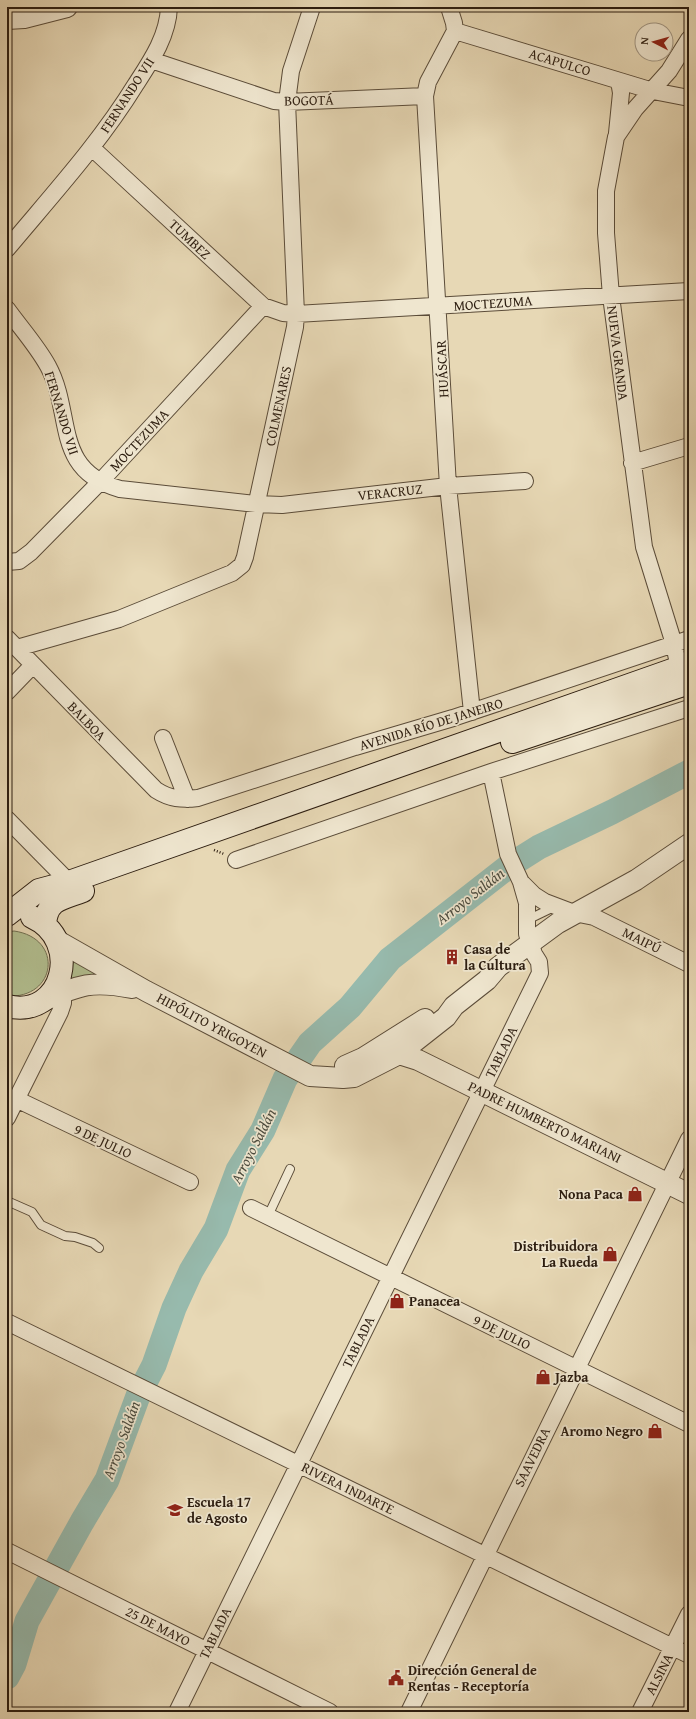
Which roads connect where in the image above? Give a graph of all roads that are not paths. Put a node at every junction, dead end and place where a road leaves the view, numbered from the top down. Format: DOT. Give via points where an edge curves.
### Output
graph roads {
  1 [pos="67,7"];
  2 [pos="169,7"];
  3 [pos="312,7"];
  4 [pos="449,7"];
  5 [pos="7,19"];
  6 [pos="455,31"];
  7 [pos="689,40"];
  8 [pos="152,60"];
  9 [pos="619,81"];
  10 [pos="652,91"];
  11 [pos="425,96"];
  12 [pos="689,98"];
  13 [pos="286,102"];
  14 [pos="616,138"];
  15 [pos="92,148"];
  16 [pos="7,249"];
  17 [pos="689,291"];
  18 [pos="611,296"];
  19 [pos="262,306"];
  20 [pos="438,307"];
  21 [pos="7,309"];
  22 [pos="296,314"];
  23 [pos="689,446"];
  24 [pos="632,463"];
  25 [pos="525,481"];
  26 [pos="100,482"];
  27 [pos="448,486"];
  28 [pos="256,504"];
  29 [pos="7,562"];
  30 [pos="689,639"];
  31 [pos="12,643"];
  32 [pos="674,644"];
  33 [pos="33,665"];
  34 [pos="685,675"];
  35 [pos="7,692"];
  36 [pos="689,708"];
  37 [pos="472,712"];
  38 [pos="163,738"];
  39 [pos="491,772"];
  40 [pos="179,799"];
  41 [pos="7,820"];
  42 [pos="689,844"];
  43 [pos="236,860"];
  44 [pos="636,880"];
  45 [pos="69,882"];
  46 [pos="521,882"];
  47 [pos="566,910"];
  48 [pos="7,915"];
  49 [pos="594,917"];
  50 [pos="526,920"];
  51 [pos="51,933"];
  52 [pos="566,933"];
  53 [pos="531,948"];
  54 [pos="689,964"];
  55 [pos="62,970"];
  56 [pos="146,991"];
  57 [pos="63,992"];
  58 [pos="43,1001"];
  59 [pos="7,1006"];
  60 [pos="454,1006"];
  61 [pos="399,1054"];
  62 [pos="315,1077"];
  63 [pos="482,1091"];
  64 [pos="16,1099"];
  65 [pos="7,1118"];
  66 [pos="689,1139"];
  67 [pos="290,1169"];
  68 [pos="190,1182"];
  69 [pos="667,1183"];
  70 [pos="689,1194"];
  71 [pos="7,1201"];
  72 [pos="251,1208"];
  73 [pos="268,1216"];
  74 [pos="98,1248"];
  75 [pos="389,1276"];
  76 [pos="7,1322"];
  77 [pos="576,1369"];
  78 [pos="689,1424"];
  79 [pos="299,1464"];
  80 [pos="7,1551"];
  81 [pos="484,1555"];
  82 [pos="689,1614"];
  83 [pos="673,1647"];
  84 [pos="207,1651"];
  85 [pos="689,1655"];
  86 [pos="177,1712"];
  87 [pos="330,1712"];
  88 [pos="409,1712"];
  89 [pos="640,1712"];
  1 -- 5 [label="street" via="24,18"];
  2 -- 8 [label="street, FERNANDO VII" via="165,27"];
  3 -- 13 [label="street, COLMENARES" via="291,70"];
  4 -- 6 [label="street"];
  6 -- 9 [label="street, ACAPULCO"];
  6 -- 11 [label="street, HUÁSCAR" via="428,82"];
  7 -- 10 [label="street, NUEVA GRANDA" via="670,71"];
  8 -- 13 [label="street, BOGOTÁ" via="274,101"];
  8 -- 15 [label="street, FERNANDO VII"];
  9 -- 10 [label="street, ACAPULCO"];
  9 -- 14 [label="street" via="621,93"];
  10 -- 12 [label="street, ACAPULCO"];
  10 -- 14 [label="street, NUEVA GRANDA" via="635,109"];
  11 -- 13 [label="street, BOGOTÁ"];
  11 -- 20 [label="street, HUÁSCAR"];
  13 -- 22 [label="street, COLMENARES"];
  14 -- 18 [label="street, NUEVA GRANDA" via="606,191"];
  15 -- 16 [label="street, FERNANDO VII"];
  15 -- 19 [label="street, TUMBEZ"];
  17 -- 18 [label="street, MOCTEZUMA"];
  18 -- 20 [label="street, MOCTEZUMA"];
  18 -- 24 [label="street, NUEVA GRANDA"];
  19 -- 22 [label="street, TUMBEZ" via="283,313"];
  19 -- 26 [label="street, MOCTEZUMA"];
  20 -- 22 [label="street, MOCTEZUMA"];
  20 -- 27 [label="street, HUÁSCAR"];
  21 -- 26 [label="street, FERNANDO VII" via="47,365 73,454 89,474"];
  22 -- 28 [label="street, COLMENARES"];
  23 -- 24 [label="street"];
  24 -- 32 [label="street, NUEVA GRANDA" via="644,547"];
  25 -- 27 [label="street, VERACRUZ"];
  26 -- 28 [label="street, FERNANDO VII" via="120,489"];
  26 -- 29 [label="street, MOCTEZUMA" via="31,552 18,561"];
  27 -- 28 [label="street, VERACRUZ" via="282,505"];
  27 -- 37 [label="street, HUÁSCAR"];
  28 -- 31 [label="street, COLMENARES" via="245,557 237,571 119,619"];
  30 -- 32 [label="street, AVENIDA RÍO DE JANEIRO"];
  31 -- 33 [label="street, BALBOA"];
  32 -- 34 [label="street, NUEVA GRANDA"];
  32 -- 37 [label="street, AVENIDA RÍO DE JANEIRO"];
  33 -- 35 [label="street"];
  33 -- 40 [label="street, BALBOA" via="156,790"];
  34 -- 45 [label="main road"];
  34 -- 51 [label="main road" via="492,748 57,900 47,909"];
  36 -- 39 [label="street"];
  37 -- 40 [label="street, AVENIDA RÍO DE JANEIRO" via="198,798"];
  38 -- 40 [label="street"];
  39 -- 43 [label="street"];
  39 -- 46 [label="street" via="508,854"];
  41 -- 45 [label="street"];
  42 -- 44 [label="street"];
  44 -- 47 [label="street"];
  44 -- 49 [label="street"];
  45 -- 48 [label="main road" via="39,890"];
  46 -- 47 [label="street, MAIPÚ" via="534,895"];
  46 -- 50 [label="street" via="527,903"];
  47 -- 49 [label="street, MAIPÚ"];
  47 -- 50 [label="lane" via="544,911"];
  47 -- 52 [label="street"];
  47 -- 53 [label="street"];
  48 -- 51 [label="main road" via="20,914 33,918"];
  49 -- 52 [label="street"];
  49 -- 54 [label="street, MAIPÚ"];
  50 -- 53 [label="street"];
  51 -- 55 [label="main road" via="62,955"];
  51 -- 56 [label="street, HIPÓLITO YRIGOYEN"];
  52 -- 53 [label="street"];
  53 -- 60 [label="street" via="503,975 487,980"];
  53 -- 63 [label="street, TABLADA" via="539,962 540,974"];
  55 -- 57 [label="street"];
  55 -- 58 [label="main road" via="56,988"];
  56 -- 57 [label="street, HIPÓLITO YRIGOYEN" via="102,984 81,986"];
  56 -- 62 [label="street, HIPÓLITO YRIGOYEN" via="277,1060"];
  57 -- 58 [label="street, HIPÓLITO YRIGOYEN"];
  57 -- 64 [label="street" via="60,1012"];
  58 -- 59 [label="main road" via="27,1007"];
  60 -- 61 [label="street" via="446,1017"];
  60 -- 62 [label="street" via="440,1009 363,1058"];
  61 -- 62 [label="street" via="354,1077"];
  61 -- 63 [label="street, PADRE HUMBERTO MARIANI" via="418,1060"];
  63 -- 69 [label="street, PADRE HUMBERTO MARIANI"];
  63 -- 75 [label="street, TABLADA"];
  64 -- 65 [label="street"];
  64 -- 68 [label="street, 9 DE JULIO"];
  66 -- 69 [label="street, SAAVEDRA"];
  67 -- 73 [label="lane"];
  69 -- 70 [label="street, PADRE HUMBERTO MARIANI"];
  69 -- 77 [label="street, SAAVEDRA"];
  71 -- 74 [label="lane" via="32,1212 42,1225 65,1236 93,1243"];
  72 -- 73 [label="street, 9 DE JULIO"];
  73 -- 75 [label="street, 9 DE JULIO"];
  75 -- 77 [label="street, 9 DE JULIO"];
  75 -- 79 [label="street, TABLADA"];
  76 -- 79 [label="street, RIVERA INDARTE"];
  77 -- 78 [label="street, 9 DE JULIO"];
  77 -- 81 [label="street, SAAVEDRA"];
  79 -- 81 [label="street, RIVERA INDARTE"];
  79 -- 84 [label="street, TABLADA"];
  80 -- 84 [label="street, 25 DE MAYO"];
  81 -- 83 [label="street, RIVERA INDARTE"];
  81 -- 88 [label="street, SAAVEDRA"];
  82 -- 83 [label="street, ALSINA"];
  83 -- 85 [label="street, RIVERA INDARTE"];
  83 -- 89 [label="street, ALSINA"];
  84 -- 86 [label="street, TABLADA"];
  84 -- 87 [label="street, 25 DE MAYO"];
}
